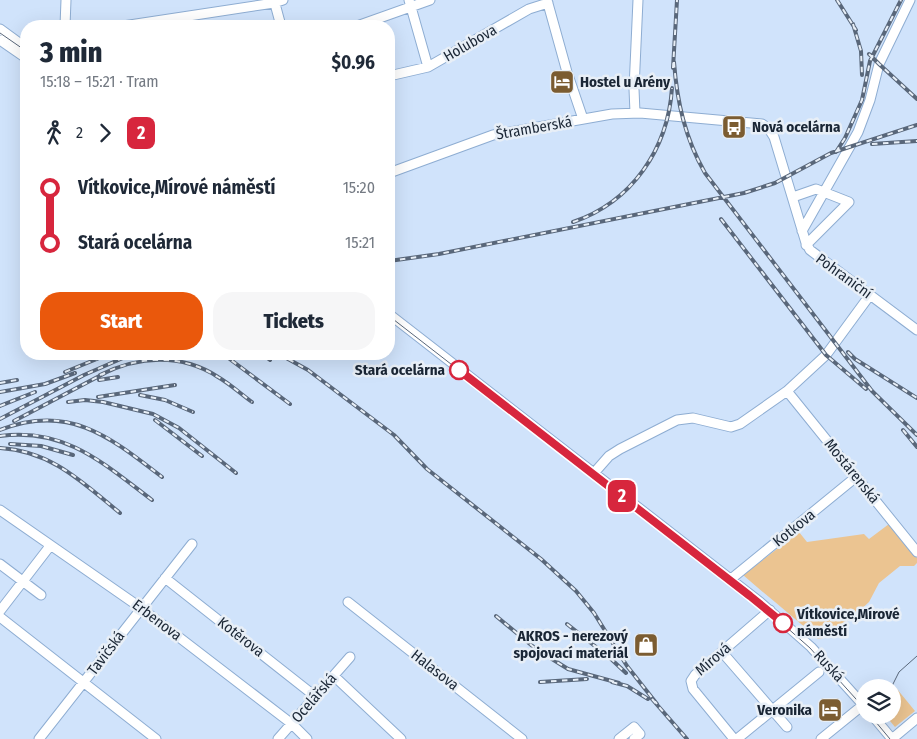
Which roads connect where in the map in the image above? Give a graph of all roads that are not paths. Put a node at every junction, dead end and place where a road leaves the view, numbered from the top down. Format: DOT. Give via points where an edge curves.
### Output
graph roads {
  1 [pos="66,0"];
  2 [pos="430,0"];
  3 [pos="638,0"];
  4 [pos="910,0"];
  5 [pos="277,1"];
  6 [pos="547,2"];
  7 [pos="410,3"];
  8 [pos="65,20"];
  9 [pos="160,20"];
  10 [pos="280,20"];
  11 [pos="371,20"];
  12 [pos="0,29"];
  13 [pos="0,40"];
  14 [pos="20,44"];
  15 [pos="20,54"];
  16 [pos="428,67"];
  17 [pos="395,75"];
  18 [pos="635,113"];
  19 [pos="583,119"];
  20 [pos="395,171"];
  21 [pos="787,177"];
  22 [pos="824,191"];
  23 [pos="793,197"];
  24 [pos="802,230"];
  25 [pos="806,245"];
  26 [pos="870,295"];
  27 [pos="395,319"];
  28 [pos="917,330"];
  29 [pos="787,391"];
  30 [pos="594,473"];
  31 [pos="856,476"];
  32 [pos="0,510"];
  33 [pos="192,544"];
  34 [pos="50,546"];
  35 [pos="917,552"];
  36 [pos="0,564"];
  37 [pos="165,578"];
  38 [pos="731,579"];
  39 [pos="22,581"];
  40 [pos="41,595"];
  41 [pos="348,602"];
  42 [pos="141,608"];
  43 [pos="770,610"];
  44 [pos="0,611"];
  45 [pos="0,617"];
  46 [pos="722,652"];
  47 [pos="350,657"];
  48 [pos="819,672"];
  49 [pos="334,676"];
  50 [pos="84,682"];
  51 [pos="316,697"];
  52 [pos="856,697"];
  53 [pos="772,710"];
  54 [pos="856,712"];
  55 [pos="917,718"];
  56 [pos="292,724"];
  57 [pos="880,724"];
  58 [pos="787,727"];
  59 [pos="39,739"];
  60 [pos="156,739"];
  61 [pos="278,739"];
  62 [pos="307,739"];
  63 [pos="401,739"];
  64 [pos="522,739"];
  65 [pos="619,739"];
  66 [pos="634,739"];
  67 [pos="736,739"];
  68 [pos="822,739"];
  69 [pos="892,739"];
  1 -- 8 [label="street"];
  2 -- 7 [label="street"];
  3 -- 18 [label="street"];
  4 -- 22 [label="street" via="879,64 858,132"];
  5 -- 9 [label="street"];
  5 -- 10 [label="street"];
  6 -- 16 [label="street, Holubova"];
  6 -- 19 [label="street"];
  7 -- 11 [label="street"];
  7 -- 16 [label="street"];
  12 -- 14 [label="street"];
  13 -- 15 [label="street"];
  16 -- 17 [label="street, Holubova"];
  18 -- 19 [label="street, Štramberská"];
  18 -- 21 [label="street, Štramberská" via="766,126 774,137"];
  19 -- 20 [label="street, Štramberská" via="493,135"];
  21 -- 23 [label="street, Pohraniční"];
  22 -- 23 [label="street" via="816,189"];
  22 -- 24 [label="street"];
  22 -- 25 [label="street" via="849,202"];
  23 -- 24 [label="street, Pohraniční"];
  24 -- 25 [label="street, Pohraniční"];
  25 -- 26 [label="street, Pohraniční"];
  26 -- 28 [label="street, Pohraniční"];
  26 -- 29 [label="street" via="826,355"];
  27 -- 30 [label="street, Ruská"];
  29 -- 30 [label="street" via="731,427 693,418 677,420 620,448"];
  29 -- 31 [label="street, Mostárenská"];
  30 -- 38 [label="street, Ruská"];
  31 -- 35 [label="street, Mostárenská"];
  31 -- 38 [label="street, Kotkova"];
  32 -- 34 [label="street, Erbenova"];
  33 -- 37 [label="street, Tavičská"];
  34 -- 39 [label="street"];
  34 -- 42 [label="street, Erbenova"];
  36 -- 39 [label="street"];
  37 -- 42 [label="street, Tavičská"];
  37 -- 51 [label="street, Kotěrova"];
  38 -- 43 [label="street, Ruská"];
  39 -- 40 [label="street"];
  39 -- 44 [label="street"];
  41 -- 64 [label="street, Halasova"];
  42 -- 50 [label="street, Tavičská"];
  42 -- 56 [label="street, Erbenova"];
  43 -- 46 [label="street, Mírová"];
  43 -- 52 [label="street, Ruská" via="811,647"];
  45 -- 50 [label="street"];
  46 -- 53 [label="street"];
  46 -- 67 [label="street, Mírová" via="695,675 691,685"];
  47 -- 49 [label="street, Ocelářská"];
  48 -- 53 [label="street"];
  49 -- 51 [label="street, Ocelářská"];
  49 -- 63 [label="street"];
  50 -- 59 [label="street, Tavičská"];
  50 -- 60 [label="street"];
  51 -- 56 [label="street, Ocelářská"];
  53 -- 58 [label="street"];
  53 -- 67 [label="street"];
  54 -- 68 [label="street"];
  55 -- 69 [label="street"];
  56 -- 61 [label="street, Ocelářská"];
  56 -- 62 [label="street, Erbenova"];
  57 -- 69 [label="street"];
  65 -- 66 [label="street" via="634,726 640,734"];
}
